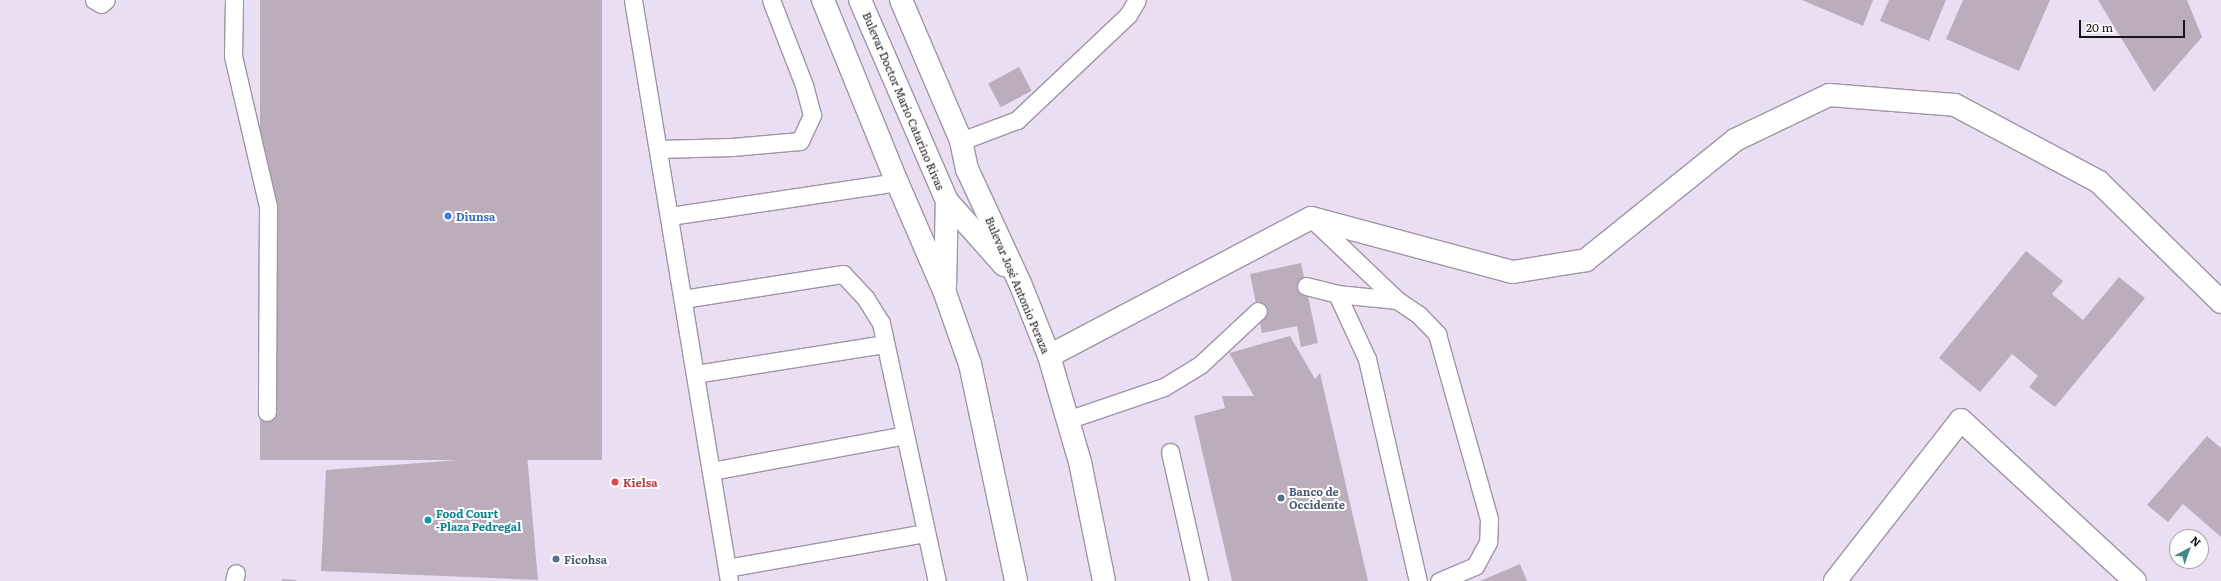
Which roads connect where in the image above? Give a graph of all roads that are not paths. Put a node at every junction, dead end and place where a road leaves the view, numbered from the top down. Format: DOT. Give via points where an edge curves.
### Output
graph roads {
  1 [pos="94,0"];
  2 [pos="106,0"];
  3 [pos="234,0"];
  4 [pos="633,0"];
  5 [pos="771,0"];
  6 [pos="823,0"];
  7 [pos="860,0"];
  8 [pos="901,0"];
  9 [pos="1137,0"];
  10 [pos="961,141"];
  11 [pos="658,149"];
  12 [pos="897,182"];
  13 [pos="947,201"];
  14 [pos="670,216"];
  15 [pos="1311,218"];
  16 [pos="1020,283"];
  17 [pos="1306,286"];
  18 [pos="945,293"];
  19 [pos="1337,294"];
  20 [pos="683,299"];
  21 [pos="1397,300"];
  22 [pos="2221,302"];
  23 [pos="1258,311"];
  24 [pos="885,344"];
  25 [pos="1049,356"];
  26 [pos="695,374"];
  27 [pos="267,412"];
  28 [pos="1067,420"];
  29 [pos="905,435"];
  30 [pos="1170,452"];
  31 [pos="711,471"];
  32 [pos="926,533"];
  33 [pos="728,575"];
  34 [pos="937,581"];
  35 [pos="1016,581"];
  36 [pos="1104,581"];
  37 [pos="1199,581"];
  38 [pos="1418,581"];
  39 [pos="1439,581"];
  40 [pos="1835,581"];
  41 [pos="2135,581"];
  1 -- 2 [label="lane" via="101,4"];
  3 -- 27 [label="lane" via="233,56 268,207"];
  4 -- 11 [label="lane"];
  5 -- 11 [label="lane" via="804,85 812,115 800,141 732,147"];
  6 -- 12 [label="street"];
  7 -- 13 [label="street, Bulevar Doctor Mario Catarino Rivas"];
  8 -- 10 [label="street, Bulevar José Antonio Peraza"];
  9 -- 10 [label="lane" via="1128,15 1017,120"];
  10 -- 16 [label="street, Bulevar José Antonio Peraza" via="967,169"];
  11 -- 14 [label="lane"];
  12 -- 14 [label="lane"];
  12 -- 18 [label="street"];
  13 -- 16 [label="street"];
  13 -- 18 [label="street"];
  14 -- 20 [label="lane"];
  15 -- 21 [label="lane"];
  15 -- 22 [label="street" via="1512,272 1579,261 1592,256 1735,140 1829,95 1955,105 2099,182"];
  15 -- 25 [label="street"];
  16 -- 25 [label="street, Bulevar José Antonio Peraza"];
  17 -- 19 [label="lane"];
  18 -- 35 [label="street" via="970,364"];
  19 -- 21 [label="lane"];
  19 -- 38 [label="lane" via="1367,358"];
  20 -- 24 [label="lane" via="843,274 866,299 881,323"];
  20 -- 26 [label="lane"];
  21 -- 39 [label="lane" via="1418,314 1437,334 1490,519 1488,542 1475,566"];
  23 -- 28 [label="lane" via="1200,365 1164,387"];
  24 -- 26 [label="lane"];
  24 -- 29 [label="lane"];
  25 -- 28 [label="street, Bulevar José Antonio Peraza"];
  26 -- 31 [label="lane"];
  28 -- 36 [label="street, Bulevar José Antonio Peraza" via="1080,462"];
  29 -- 31 [label="lane"];
  29 -- 32 [label="lane"];
  30 -- 37 [label="lane"];
  31 -- 33 [label="lane"];
  32 -- 33 [label="lane"];
  32 -- 34 [label="lane"];
  40 -- 41 [label="street" via="1962,420"];
}
